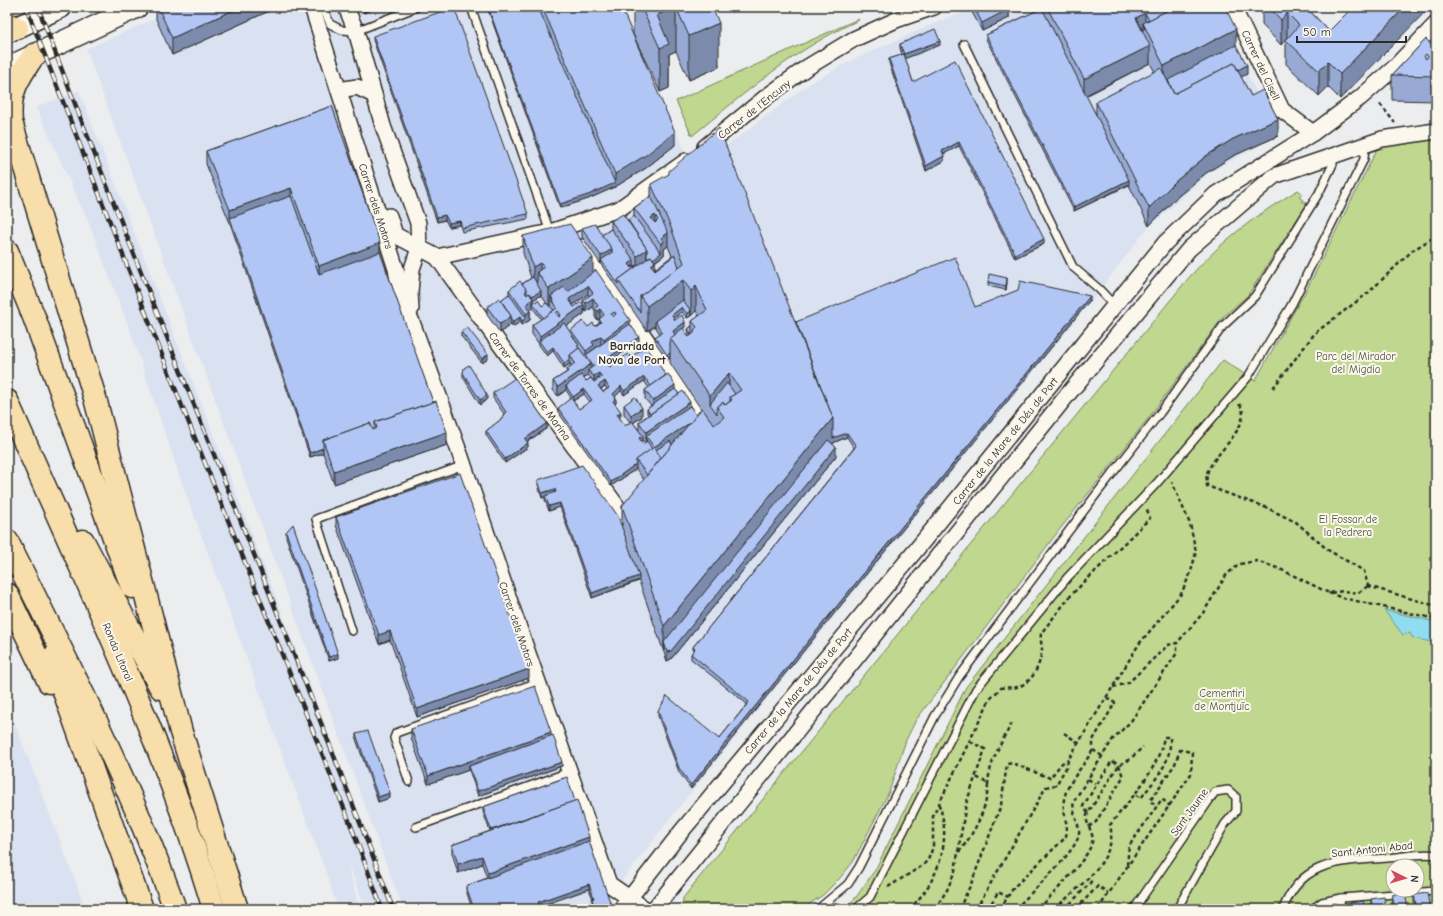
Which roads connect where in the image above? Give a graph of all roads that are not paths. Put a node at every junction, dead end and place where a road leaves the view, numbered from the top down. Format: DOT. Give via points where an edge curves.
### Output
graph roads {
  1 [pos="61,7"];
  2 [pos="138,7"];
  3 [pos="312,7"];
  4 [pos="323,7"];
  5 [pos="346,7"];
  6 [pos="417,7"];
  7 [pos="471,7"];
  8 [pos="934,7"];
  9 [pos="1233,7"];
  10 [pos="1436,24"];
  11 [pos="10,28"];
  12 [pos="356,31"];
  13 [pos="964,44"];
  14 [pos="34,55"];
  15 [pos="7,68"];
  16 [pos="339,90"];
  17 [pos="374,95"];
  18 [pos="1436,130"];
  19 [pos="1313,133"];
  20 [pos="1365,145"];
  21 [pos="1333,156"];
  22 [pos="374,200"];
  23 [pos="567,226"];
  24 [pos="550,232"];
  25 [pos="419,248"];
  26 [pos="7,251"];
  27 [pos="437,257"];
  28 [pos="1114,305"];
  29 [pos="412,322"];
  30 [pos="10,407"];
  31 [pos="717,440"];
  32 [pos="464,465"];
  33 [pos="624,516"];
  34 [pos="7,541"];
  35 [pos="7,594"];
  36 [pos="352,631"];
  37 [pos="538,682"];
  38 [pos="169,685"];
  39 [pos="181,732"];
  40 [pos="569,770"];
  41 [pos="409,782"];
  42 [pos="105,805"];
  43 [pos="416,827"];
  44 [pos="1436,854"];
  45 [pos="1436,891"];
  46 [pos="1341,898"];
  47 [pos="625,903"];
  48 [pos="142,909"];
  49 [pos="175,909"];
  50 [pos="214,909"];
  51 [pos="236,909"];
  52 [pos="645,909"];
  53 [pos="654,909"];
  54 [pos="818,909"];
  55 [pos="856,909"];
  56 [pos="1134,909"];
  57 [pos="1177,909"];
  58 [pos="1283,909"];
  59 [pos="1312,909"];
  60 [pos="1339,909"];
  1 -- 11 [label="main road"];
  2 -- 14 [label="main road"];
  3 -- 16 [label="street, Carrer dels Motors"];
  4 -- 12 [label="lane" via="330,24 342,30"];
  5 -- 12 [label="street, Carrer dels Motors"];
  6 -- 12 [label="lane"];
  7 -- 24 [label="lane"];
  8 -- 23 [label="street, Carrer de l'Encuny" via="896,20 854,39 806,68 766,97 707,146 619,210"];
  9 -- 19 [label="street, Carrer del Cisell" via="1282,110"];
  10 -- 19 [label="street, Carrer de la Mare de Déu de Port" via="1382,79"];
  12 -- 17 [label="street, Carrer dels Motors"];
  13 -- 28 [label="lane" via="1073,267"];
  14 -- 15 [label="main road"];
  14 -- 38 [label="highway" via="17,79 11,99 11,122 95,398"];
  16 -- 17 [label="street" via="357,87"];
  16 -- 22 [label="street, Carrer dels Motors"];
  17 -- 25 [label="street, Carrer dels Motors" via="418,223"];
  18 -- 20 [label="street, Carrer de la Mare de Déu de Port" via="1382,139"];
  19 -- 28 [label="street, Carrer de la Mare de Déu de Port" via="1216,194 1165,243"];
  20 -- 21 [label="street, Carrer de la Mare de Déu de Port"];
  20 -- 55 [label="lane" via="1364,159 1292,304 1248,376 1142,500 1067,578 976,689 870,897"];
  21 -- 53 [label="street, Carrer de la Mare de Déu de Port" via="1274,176 1189,249 1069,393"];
  21 -- 54 [label="lane" via="1333,164 1319,193 1255,296 1223,326 959,677 932,723 859,867 848,884"];
  22 -- 25 [label="street" via="384,203 395,235"];
  22 -- 29 [label="street, Carrer dels Motors" via="396,269 401,298"];
  23 -- 24 [label="street, Carrer de l'Encuny"];
  23 -- 31 [label="street"];
  24 -- 27 [label="street, Carrer de l'Encuny"];
  25 -- 27 [label="street"];
  25 -- 29 [label="street, Carrer dels Motors" via="412,269"];
  26 -- 38 [label="highway" via="34,317"];
  27 -- 33 [label="street, Carrer de Torres de Marina"];
  28 -- 47 [label="street, Carrer de la Mare de Déu de Port"];
  29 -- 32 [label="street, Carrer dels Motors"];
  30 -- 39 [label="highway" via="128,622"];
  30 -- 50 [label="highway, Ronda Litoral" via="152,731"];
  32 -- 36 [label="lane" via="316,519"];
  32 -- 37 [label="street, Carrer dels Motors"];
  34 -- 42 [label="highway"];
  34 -- 49 [label="highway" via="108,747 150,843"];
  35 -- 42 [label="highway" via="32,643"];
  37 -- 40 [label="street, Carrer dels Motors"];
  37 -- 41 [label="lane" via="396,733 394,738"];
  38 -- 39 [label="highway"];
  39 -- 51 [label="highway"];
  40 -- 43 [label="lane"];
  40 -- 47 [label="street, Carrer dels Motors" via="609,884"];
  42 -- 48 [label="highway"];
  44 -- 58 [label="lane, Sant Antoni Abad" via="1330,863 1304,877 1289,893"];
  45 -- 46 [label="lane"];
  46 -- 59 [label="lane" via="1322,902"];
  46 -- 60 [label="lane"];
  47 -- 52 [label="street, Carrer dels Motors"];
  56 -- 57 [label="lane, Sant Jaume" via="1215,792 1228,790 1236,797 1236,811 1225,824"];
}
